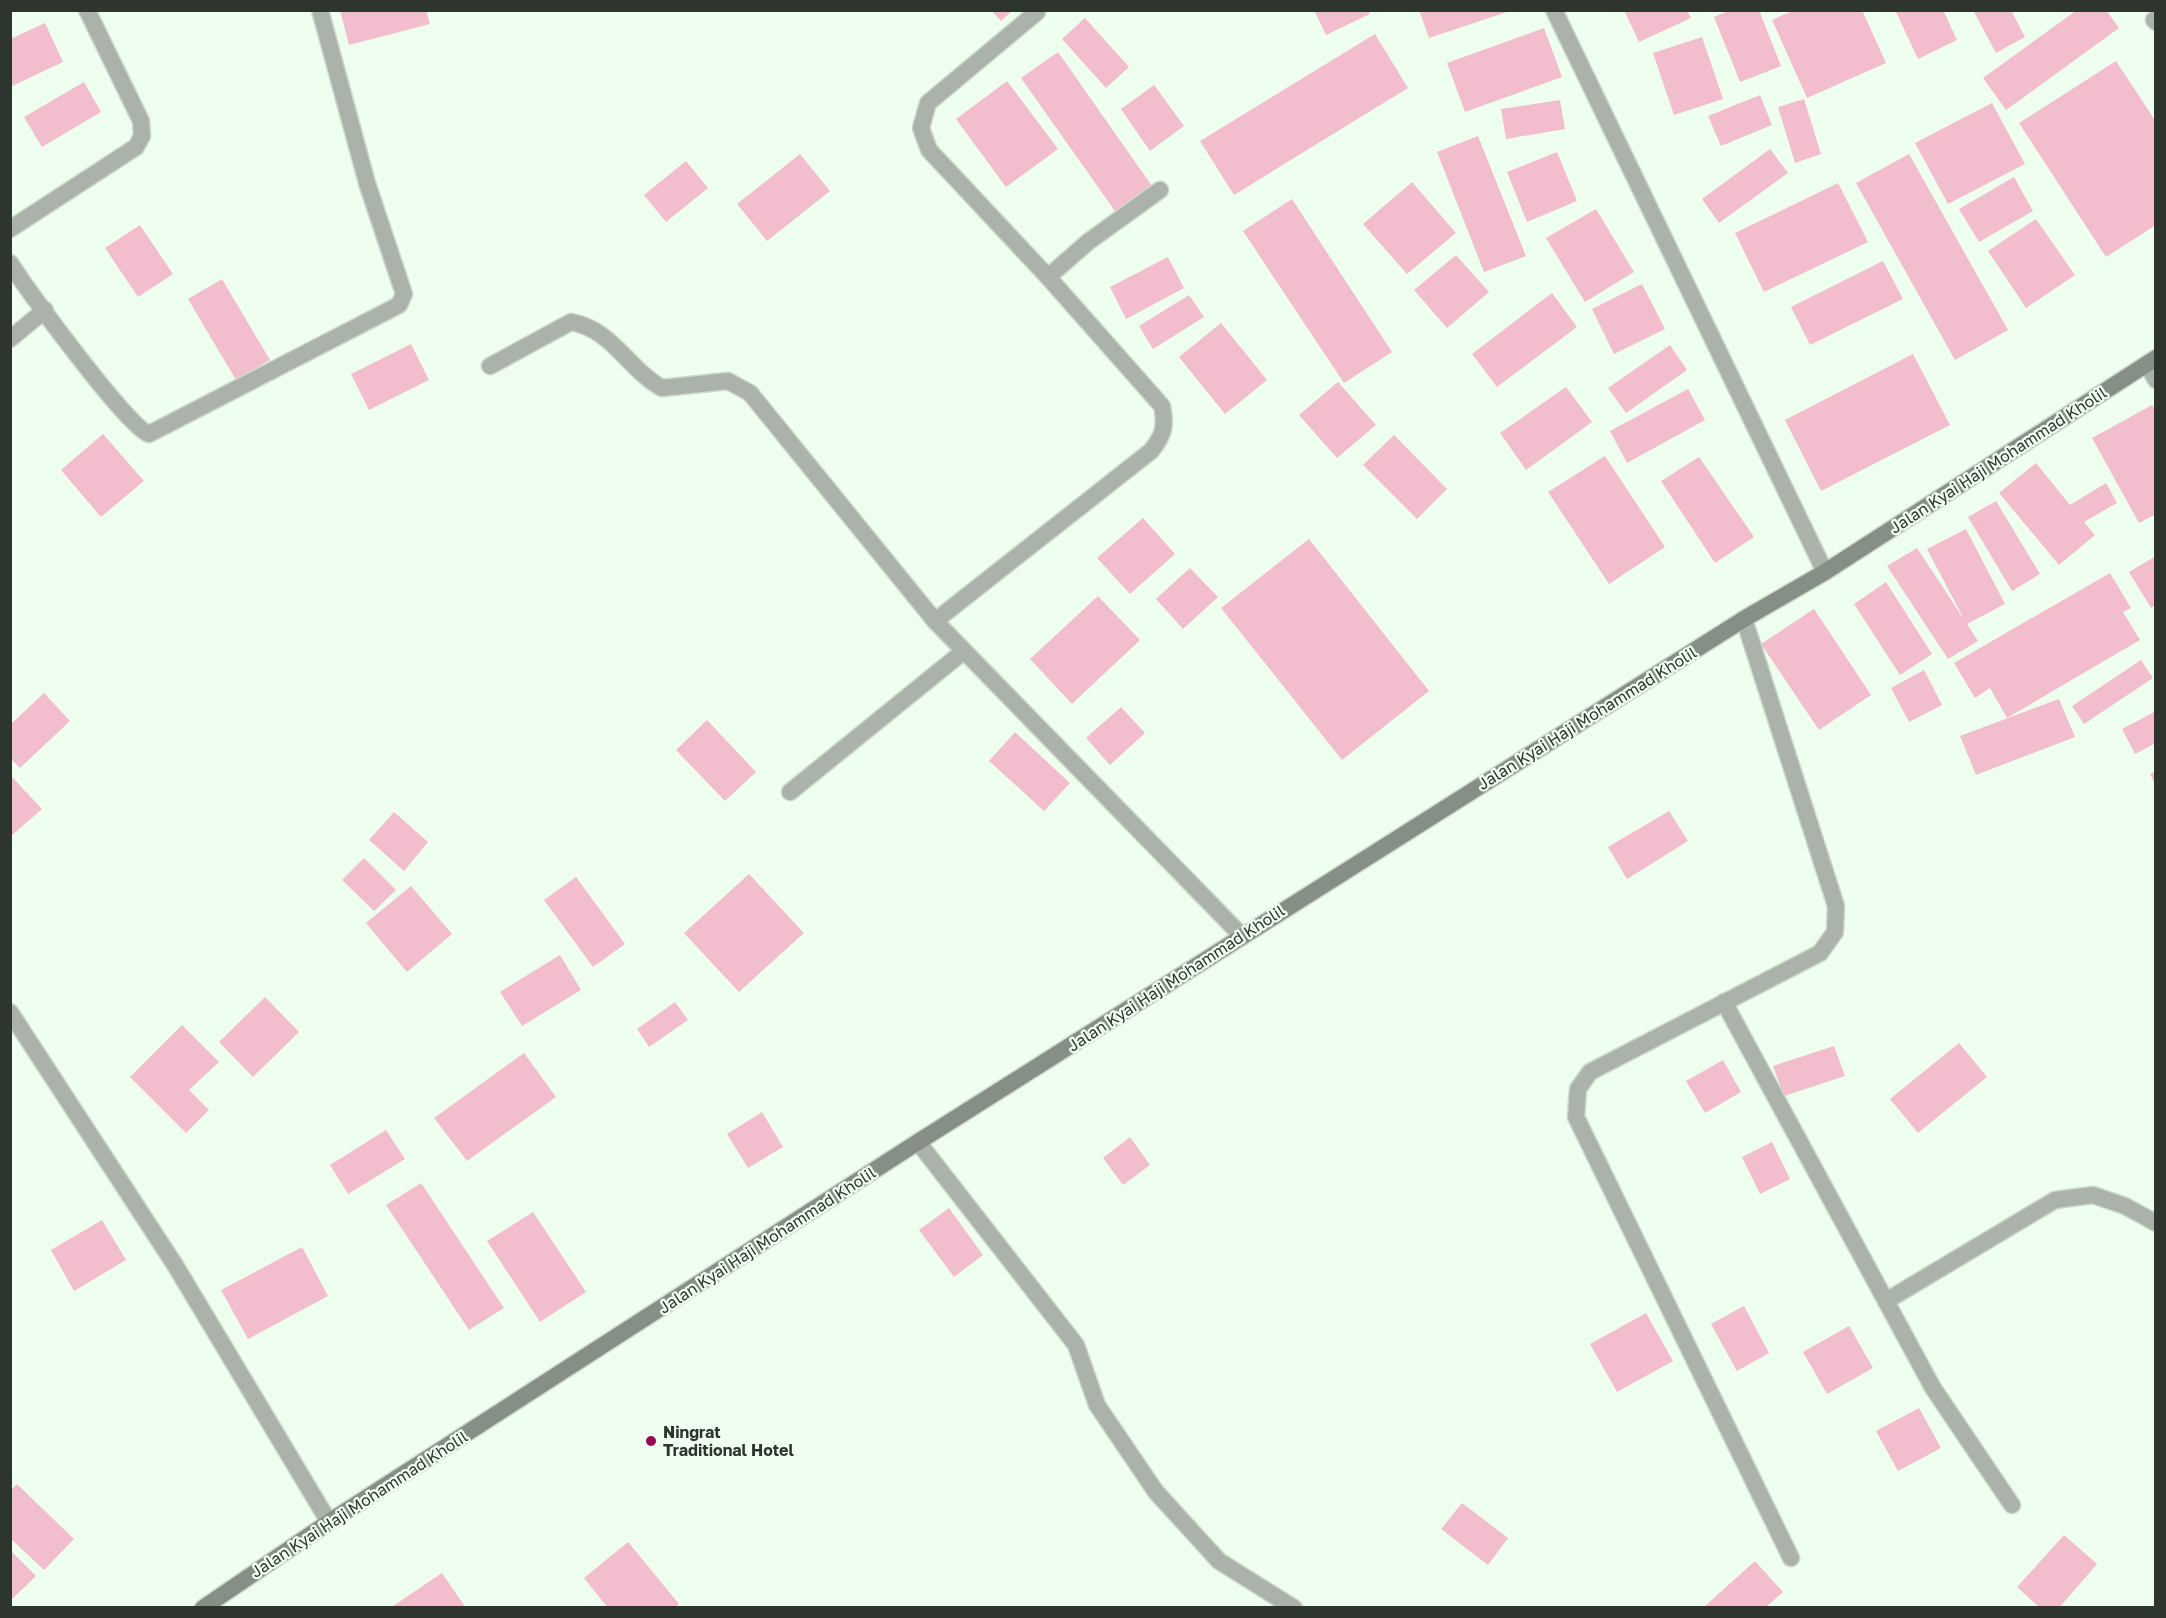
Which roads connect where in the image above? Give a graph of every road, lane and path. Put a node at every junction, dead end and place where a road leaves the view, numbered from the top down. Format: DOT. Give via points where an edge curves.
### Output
graph roads {
  1 [pos="87,10"];
  2 [pos="320,10"];
  3 [pos="1554,10"];
  4 [pos="1037,12"];
  5 [pos="1160,190"];
  6 [pos="10,228"];
  7 [pos="10,263"];
  8 [pos="1048,277"];
  9 [pos="45,310"];
  10 [pos="10,339"];
  11 [pos="2151,361"];
  12 [pos="490,366"];
  13 [pos="2156,380"];
  14 [pos="1825,572"];
  15 [pos="1744,619"];
  16 [pos="935,621"];
  17 [pos="964,651"];
  18 [pos="790,792"];
  19 [pos="1242,936"];
  20 [pos="1724,1002"];
  21 [pos="10,1012"];
  22 [pos="918,1142"];
  23 [pos="2156,1223"];
  24 [pos="1886,1301"];
  25 [pos="2012,1505"];
  26 [pos="329,1522"];
  27 [pos="1791,1558"];
  28 [pos="203,1608"];
  29 [pos="1294,1608"];
  1 -- 6 [label="street" via="141,122 141,136 136,147"];
  2 -- 9 [label="street" via="367,183 404,294 399,305 149,434 135,426 108,395"];
  3 -- 14 [label="street"];
  4 -- 8 [label="street" via="928,103 921,128 929,150"];
  5 -- 8 [label="street" via="1088,242"];
  7 -- 9 [label="street"];
  8 -- 16 [label="street" via="1162,406 1166,424 1162,437 1151,451"];
  9 -- 10 [label="street"];
  11 -- 13 [label="street"];
  11 -- 14 [label="main road, Jalan Kyai Haji Mohammad Kholil"];
  12 -- 16 [label="street" via="571,322 591,327 604,336 662,388 728,381 739,386 750,393"];
  14 -- 15 [label="main road, Jalan Kyai Haji Mohammad Kholil"];
  15 -- 19 [label="main road, Jalan Kyai Haji Mohammad Kholil"];
  15 -- 20 [label="street" via="1836,906 1835,932 1821,953"];
  16 -- 17 [label="street"];
  17 -- 18 [label="street"];
  17 -- 19 [label="street"];
  19 -- 22 [label="main road, Jalan Kyai Haji Mohammad Kholil"];
  20 -- 24 [label="street"];
  20 -- 27 [label="street" via="1590,1072 1578,1089 1576,1117"];
  21 -- 26 [label="street" via="175,1265"];
  22 -- 26 [label="main road, Jalan Kyai Haji Mohammad Kholil"];
  22 -- 29 [label="street" via="1060,1321 1076,1345 1097,1405 1156,1492 1219,1561"];
  23 -- 24 [label="street" via="2093,1195 2055,1200"];
  24 -- 25 [label="street" via="1933,1388"];
  26 -- 28 [label="main road, Jalan Kyai Haji Mohammad Kholil"];
}
